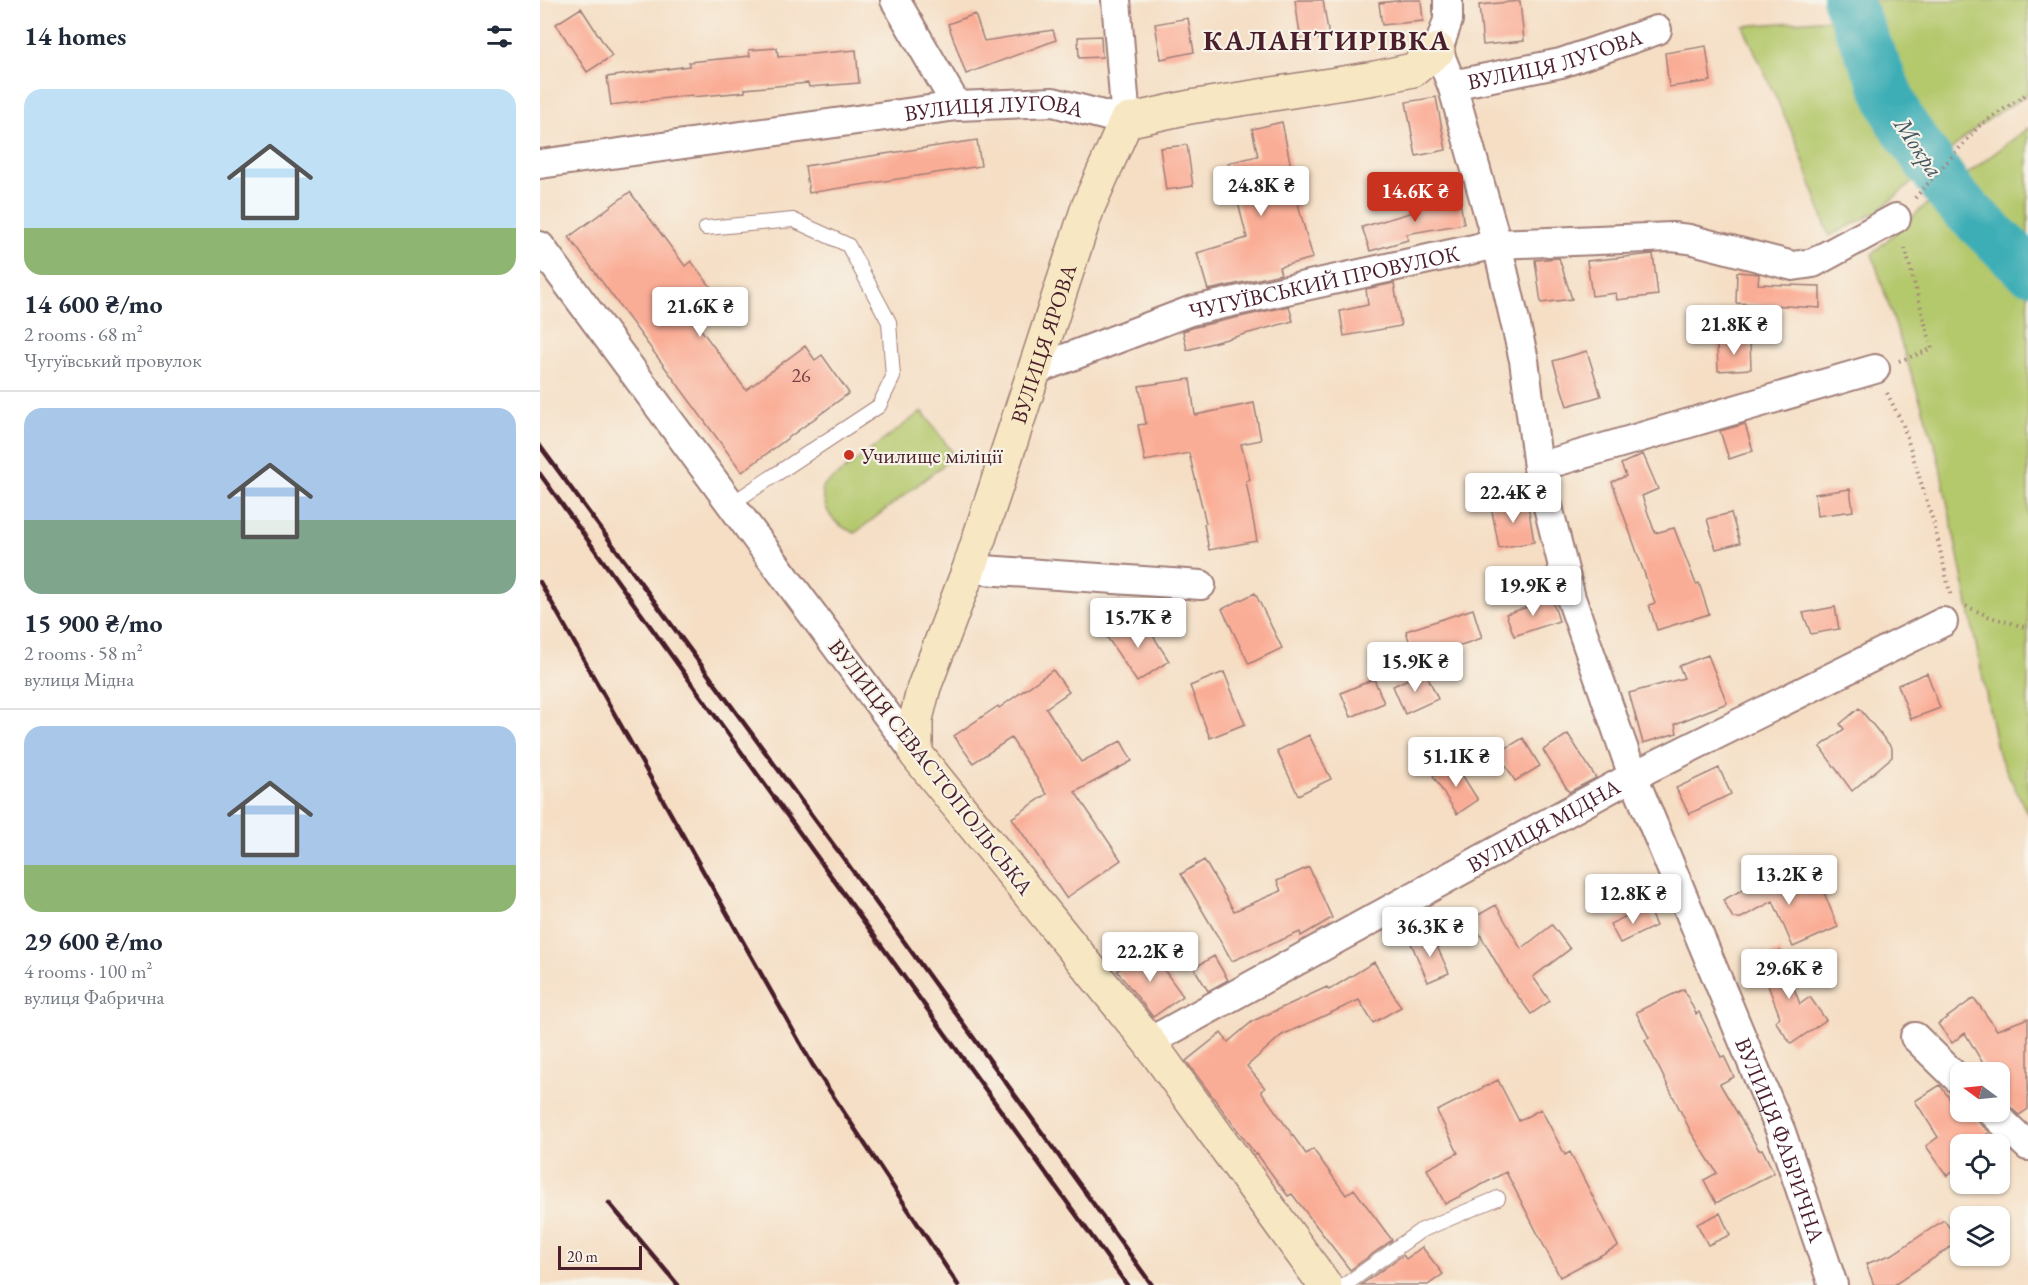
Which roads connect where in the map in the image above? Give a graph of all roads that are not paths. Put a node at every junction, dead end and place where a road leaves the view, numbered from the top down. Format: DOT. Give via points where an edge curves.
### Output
graph roads {
  1 [pos="895,0"];
  2 [pos="1116,0"];
  3 [pos="1448,0"];
  4 [pos="1657,30"];
  5 [pos="1438,50"];
  6 [pos="1452,85"];
  7 [pos="957,106"];
  8 [pos="1126,121"];
  9 [pos="540,164"];
  10 [pos="1896,218"];
  11 [pos="706,228"];
  12 [pos="1497,244"];
  13 [pos="540,246"];
  14 [pos="1875,369"];
  15 [pos="1035,370"];
  16 [pos="1538,467"];
  17 [pos="731,504"];
  18 [pos="969,569"];
  19 [pos="1201,585"];
  20 [pos="1948,610"];
  21 [pos="916,754"];
  22 [pos="1633,776"];
  23 [pos="1915,1037"];
  24 [pos="1149,1042"];
  25 [pos="1950,1071"];
  26 [pos="2003,1122"];
  27 [pos="2028,1146"];
  28 [pos="1498,1198"];
  29 [pos="1325,1285"];
  30 [pos="1344,1285"];
  31 [pos="1833,1285"];
  1 -- 7 [label="street"];
  2 -- 8 [label="street, ВУЛИЦЯ ЯРОВА"];
  3 -- 5 [label="street" via="1448,20"];
  4 -- 6 [label="street, ВУЛИЦЯ ЛУГОВА" via="1561,63"];
  5 -- 6 [label="street, ВУЛИЦЯ ФАБРИЧНА"];
  5 -- 8 [label="street, ВУЛИЦЯ ЛУГОВА" via="1413,70"];
  6 -- 12 [label="street, ВУЛИЦЯ ФАБРИЧНА"];
  7 -- 8 [label="street, ВУЛИЦЯ ЛУГОВА" via="1053,102"];
  7 -- 9 [label="street, ВУЛИЦЯ ЛУГОВА"];
  8 -- 15 [label="street, ВУЛИЦЯ ЯРОВА" via="1088,207"];
  10 -- 12 [label="street, ЧУГУЇВСЬКИЙ ПРОВУЛОК" via="1813,263 1793,266 1672,237"];
  11 -- 17 [label="lane" via="793,220 848,245 888,322 893,377 879,406"];
  12 -- 15 [label="street, ЧУГУЇВСЬКИЙ ПРОВУЛОК" via="1190,311"];
  12 -- 16 [label="street, ВУЛИЦЯ ФАБРИЧНА" via="1524,360"];
  13 -- 17 [label="street, ВУЛИЦЯ СЕВАСТОПОЛЬСЬКА"];
  14 -- 16 [label="street"];
  15 -- 18 [label="street, ВУЛИЦЯ ЯРОВА"];
  16 -- 22 [label="street, ВУЛИЦЯ ФАБРИЧНА" via="1571,598"];
  17 -- 21 [label="street, ВУЛИЦЯ СЕВАСТОПОЛЬСЬКА"];
  18 -- 19 [label="street"];
  18 -- 21 [label="street, ВУЛИЦЯ ЯРОВА" via="924,687 916,719"];
  20 -- 22 [label="street, ВУЛИЦЯ МІДНА"];
  21 -- 24 [label="street, ВУЛИЦЯ СЕВАСТОПОЛЬСЬКА"];
  22 -- 24 [label="street, ВУЛИЦЯ МІДНА"];
  22 -- 31 [label="street, ВУЛИЦЯ ФАБРИЧНА" via="1781,1132"];
  23 -- 25 [label="street"];
  24 -- 29 [label="street, ВУЛИЦЯ СЕВАСТОПОЛЬСЬКА"];
  26 -- 27 [label="street"];
  28 -- 30 [label="lane" via="1420,1231"];
}
